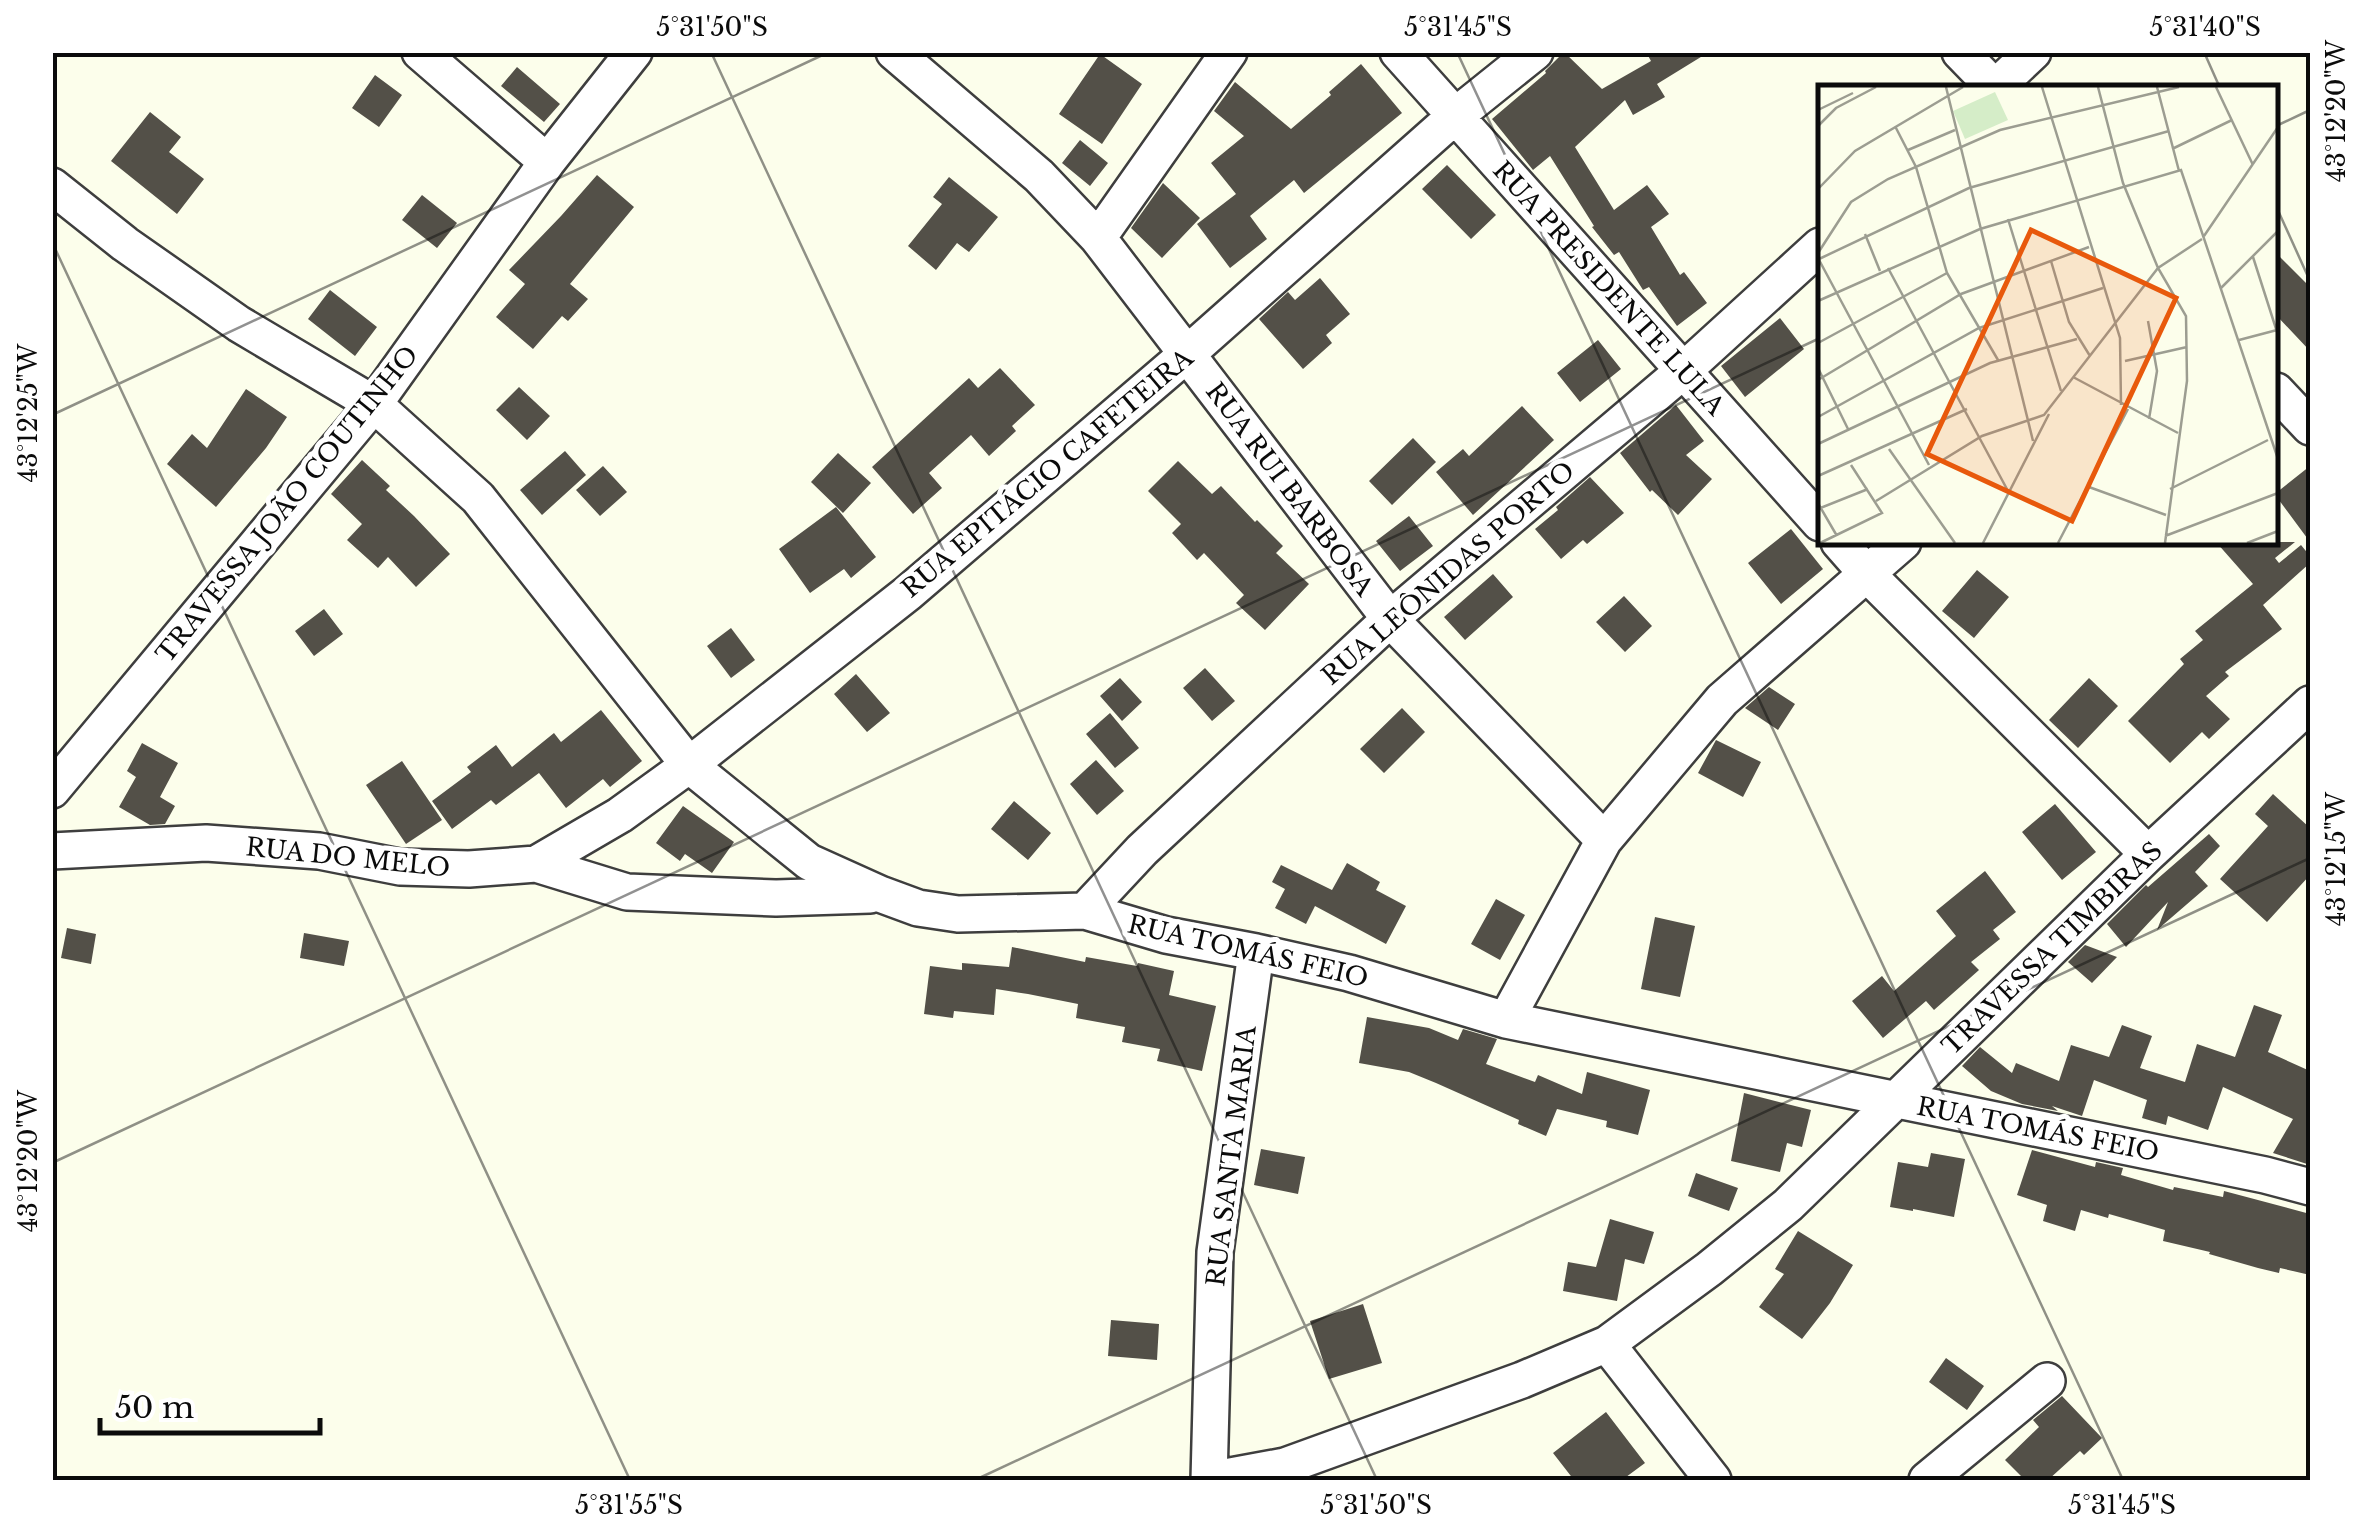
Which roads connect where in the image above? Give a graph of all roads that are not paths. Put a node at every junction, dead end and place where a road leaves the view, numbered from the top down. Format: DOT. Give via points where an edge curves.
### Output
graph roads {
  1 [pos="420,52"];
  2 [pos="634,52"];
  3 [pos="894,52"];
  4 [pos="1229,52"];
  5 [pos="1398,52"];
  6 [pos="1534,52"];
  7 [pos="1960,52"];
  8 [pos="2034,52"];
  9 [pos="1993,85"];
  10 [pos="1997,85"];
  11 [pos="1454,117"];
  12 [pos="547,162"];
  13 [pos="52,186"];
  14 [pos="1098,238"];
  15 [pos="1818,248"];
  16 [pos="1187,354"];
  17 [pos="1683,371"];
  18 [pos="2278,393"];
  19 [pos="374,404"];
  20 [pos="2310,426"];
  21 [pos="1818,520"];
  22 [pos="1841,545"];
  23 [pos="1900,545"];
  24 [pos="1868,575"];
  25 [pos="1390,620"];
  26 [pos="2310,704"];
  27 [pos="689,765"];
  28 [pos="52,790"];
  29 [pos="1604,840"];
  30 [pos="52,850"];
  31 [pos="2148,854"];
  32 [pos="536,864"];
  33 [pos="880,894"];
  34 [pos="1086,910"];
  35 [pos="1256,952"];
  36 [pos="1506,1020"];
  37 [pos="1895,1100"];
  38 [pos="2310,1188"];
  39 [pos="1607,1344"];
  40 [pos="2047,1381"];
  41 [pos="1209,1480"];
  42 [pos="1713,1480"];
  43 [pos="1927,1480"];
  1 -- 12 [label="street"];
  2 -- 12 [label="street, TRAVESSA JOÃO COUTINHO"];
  3 -- 14 [label="street, RUA RUI BARBOSA" via="1039,176"];
  4 -- 14 [label="street"];
  5 -- 11 [label="street, RUA PRESIDENTE LULA"];
  6 -- 11 [label="street, RUA EPITÁCIO CAFETEIRA"];
  7 -- 9 [label="street"];
  8 -- 10 [label="street"];
  11 -- 16 [label="street, RUA EPITÁCIO CAFETEIRA"];
  11 -- 17 [label="street, RUA PRESIDENTE LULA"];
  12 -- 19 [label="street, TRAVESSA JOÃO COUTINHO"];
  13 -- 19 [label="street, RUA TOMÁS FEIO" via="239,324"];
  14 -- 16 [label="street, RUA RUI BARBOSA"];
  15 -- 17 [label="street, RUA LEÔNIDAS PORTO"];
  16 -- 25 [label="street, RUA RUI BARBOSA"];
  16 -- 27 [label="street, RUA EPITÁCIO CAFETEIRA" via="908,593"];
  17 -- 21 [label="street, RUA PRESIDENTE LULA"];
  17 -- 25 [label="street, RUA LEÔNIDAS PORTO"];
  18 -- 20 [label="street"];
  19 -- 27 [label="street, RUA TOMÁS FEIO" via="478,498"];
  19 -- 28 [label="street, TRAVESSA JOÃO COUTINHO"];
  22 -- 24 [label="street"];
  23 -- 24 [label="street"];
  24 -- 29 [label="street" via="1722,700"];
  24 -- 31 [label="street"];
  25 -- 29 [label="street, RUA RUI BARBOSA"];
  25 -- 34 [label="street, RUA LEÔNIDAS PORTO"];
  26 -- 31 [label="street, TRAVESSA TIMBIRAS"];
  27 -- 32 [label="street, RUA EPITÁCIO CAFETEIRA"];
  27 -- 33 [label="street, RUA TOMÁS FEIO" via="810,862"];
  29 -- 36 [label="street"];
  30 -- 32 [label="street, RUA DO MELO" via="206,844 319,851 400,867"];
  31 -- 37 [label="street, TRAVESSA TIMBIRAS"];
  32 -- 33 [label="street, RUA DO MELO" via="627,892"];
  33 -- 34 [label="street, RUA TOMÁS FEIO" via="958,914"];
  34 -- 35 [label="street, RUA TOMÁS FEIO" via="1166,935"];
  35 -- 36 [label="street, RUA TOMÁS FEIO"];
  35 -- 41 [label="street, RUA SANTA MARIA" via="1215,1252"];
  36 -- 37 [label="street, RUA TOMÁS FEIO"];
  37 -- 38 [label="street, RUA TOMÁS FEIO"];
  37 -- 39 [label="street, TRAVESSA TIMBIRAS" via="1788,1205"];
  39 -- 41 [label="street, TRAVESSA TIMBIRAS" via="1285,1466"];
  39 -- 42 [label="street"];
  40 -- 43 [label="street"];
}
